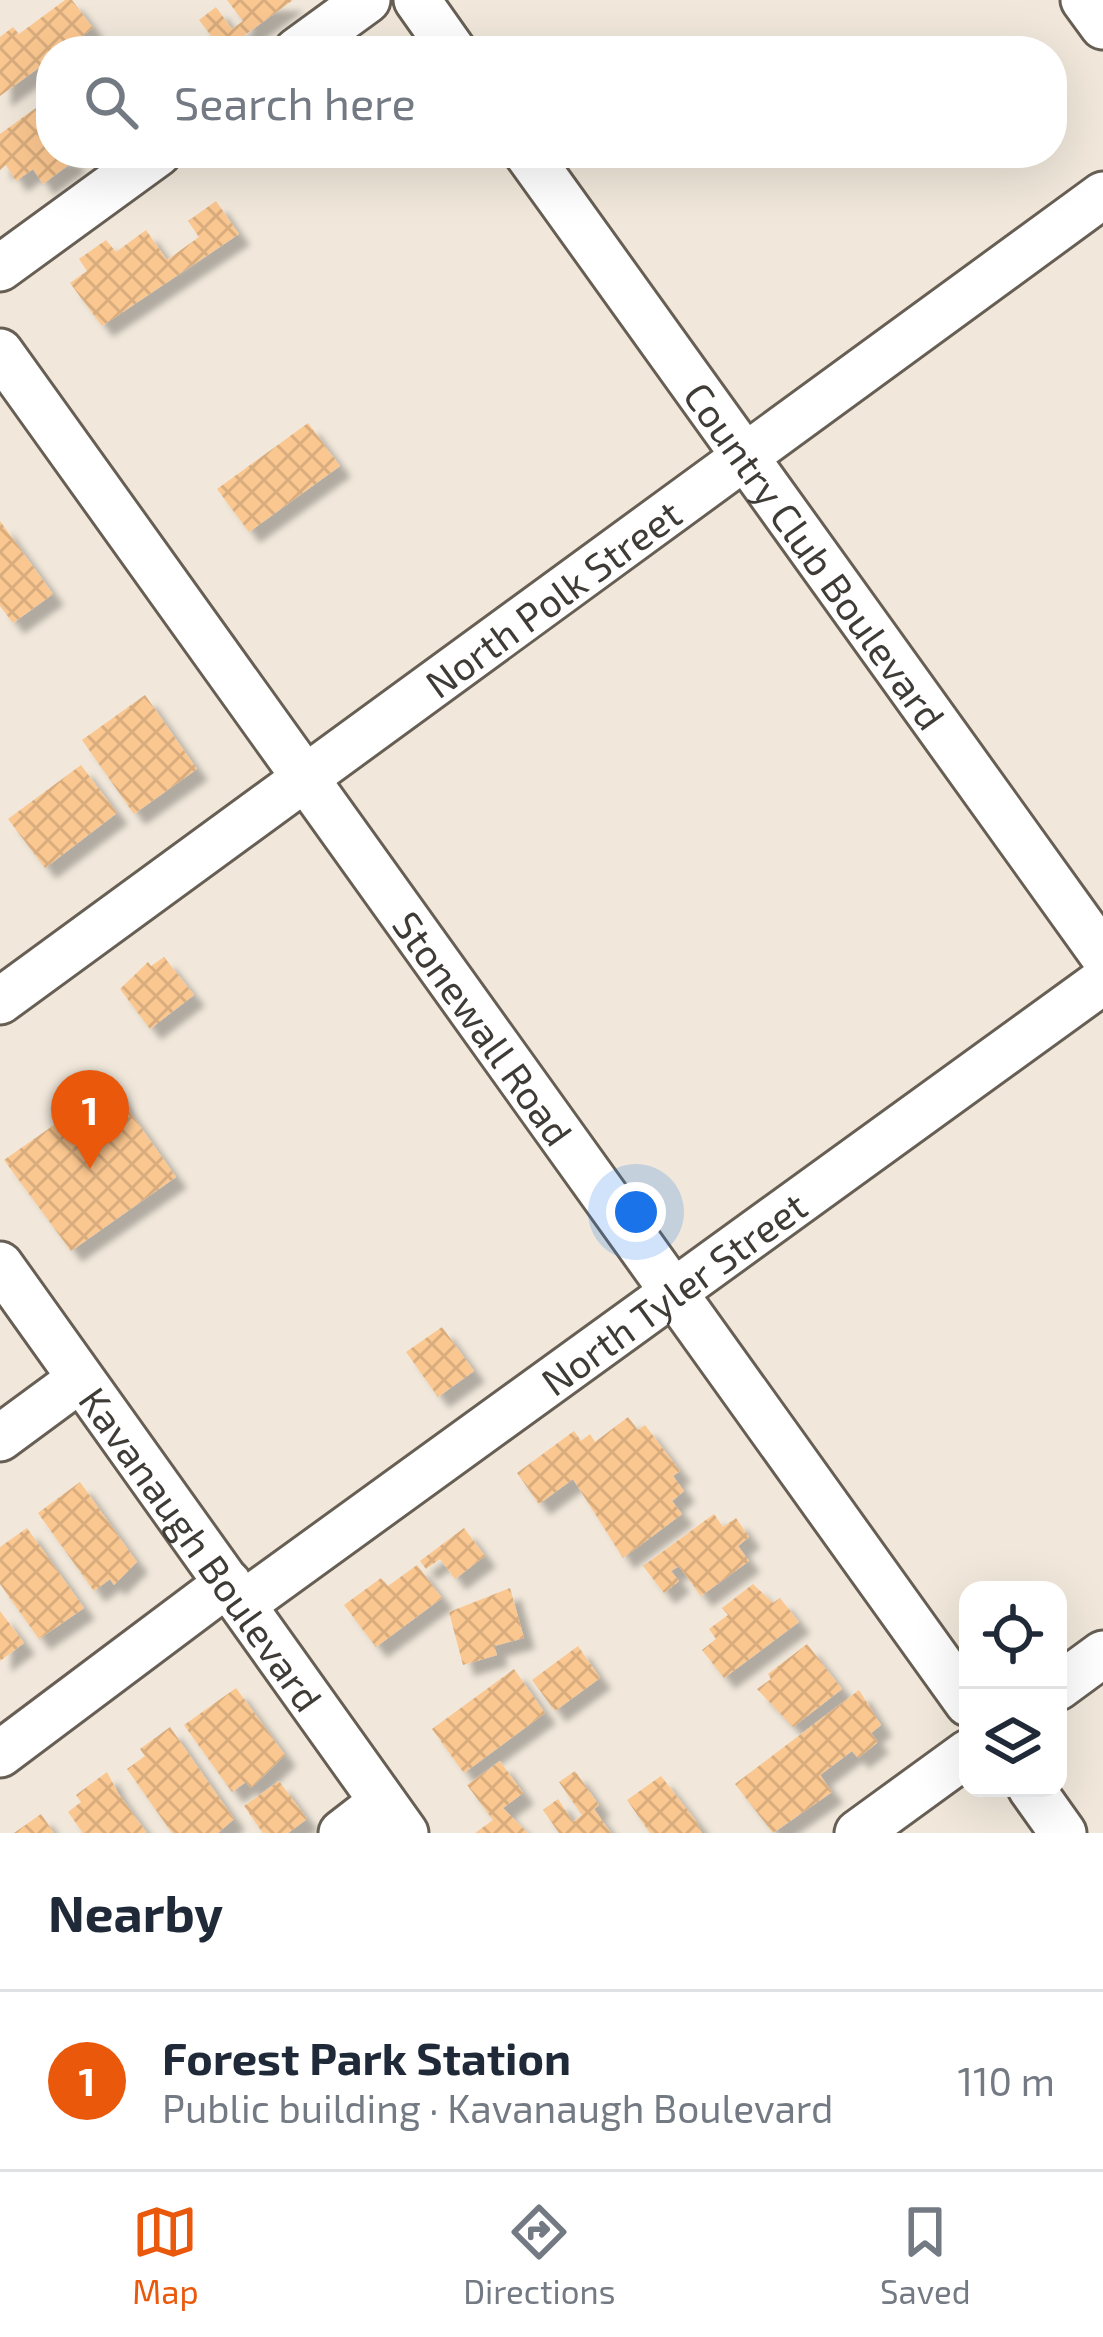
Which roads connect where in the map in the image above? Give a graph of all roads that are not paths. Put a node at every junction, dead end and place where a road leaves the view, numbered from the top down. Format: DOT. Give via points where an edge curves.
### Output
graph roads {
  1 [pos="367,0"];
  2 [pos="416,0"];
  3 [pos="1084,0"];
  4 [pos="1103,26"];
  5 [pos="318,36"];
  6 [pos="442,36"];
  7 [pos="137,168"];
  8 [pos="538,168"];
  9 [pos="1103,195"];
  10 [pos="0,268"];
  11 [pos="0,352"];
  12 [pos="742,458"];
  13 [pos="304,779"];
  14 [pos="1103,955"];
  15 [pos="1103,981"];
  16 [pos="0,1001"];
  17 [pos="0,1264"];
  18 [pos="672,1291"];
  19 [pos="80,1379"];
  20 [pos="0,1438"];
  21 [pos="236,1593"];
  22 [pos="1103,1654"];
  23 [pos="1067,1680"];
  24 [pos="959,1690"];
  25 [pos="0,1754"];
  26 [pos="959,1760"];
  27 [pos="1037,1797"];
  28 [pos="393,1817"];
  29 [pos="342,1833"];
  30 [pos="858,1833"];
  31 [pos="1064,1833"];
  1 -- 5 [label="street"];
  2 -- 6 [label="street"];
  3 -- 4 [label="street"];
  7 -- 10 [label="street"];
  8 -- 12 [label="street, Country Club Boulevard"];
  9 -- 12 [label="street, North Polk Street"];
  11 -- 13 [label="street, Stonewall Road"];
  12 -- 13 [label="street, North Polk Street"];
  12 -- 14 [label="street, Country Club Boulevard"];
  13 -- 16 [label="street, North Polk Street"];
  13 -- 18 [label="street, Stonewall Road"];
  15 -- 18 [label="street, North Tyler Street"];
  17 -- 19 [label="street, Kavanaugh Boulevard"];
  18 -- 21 [label="street, North Tyler Street"];
  18 -- 24 [label="street, Stonewall Road"];
  19 -- 20 [label="street"];
  19 -- 21 [label="street, Kavanaugh Boulevard"];
  21 -- 25 [label="street, North Tyler Street"];
  21 -- 28 [label="street, Kavanaugh Boulevard"];
  22 -- 23 [label="street"];
  26 -- 30 [label="street"];
  27 -- 31 [label="street"];
  28 -- 29 [label="street"];
}
